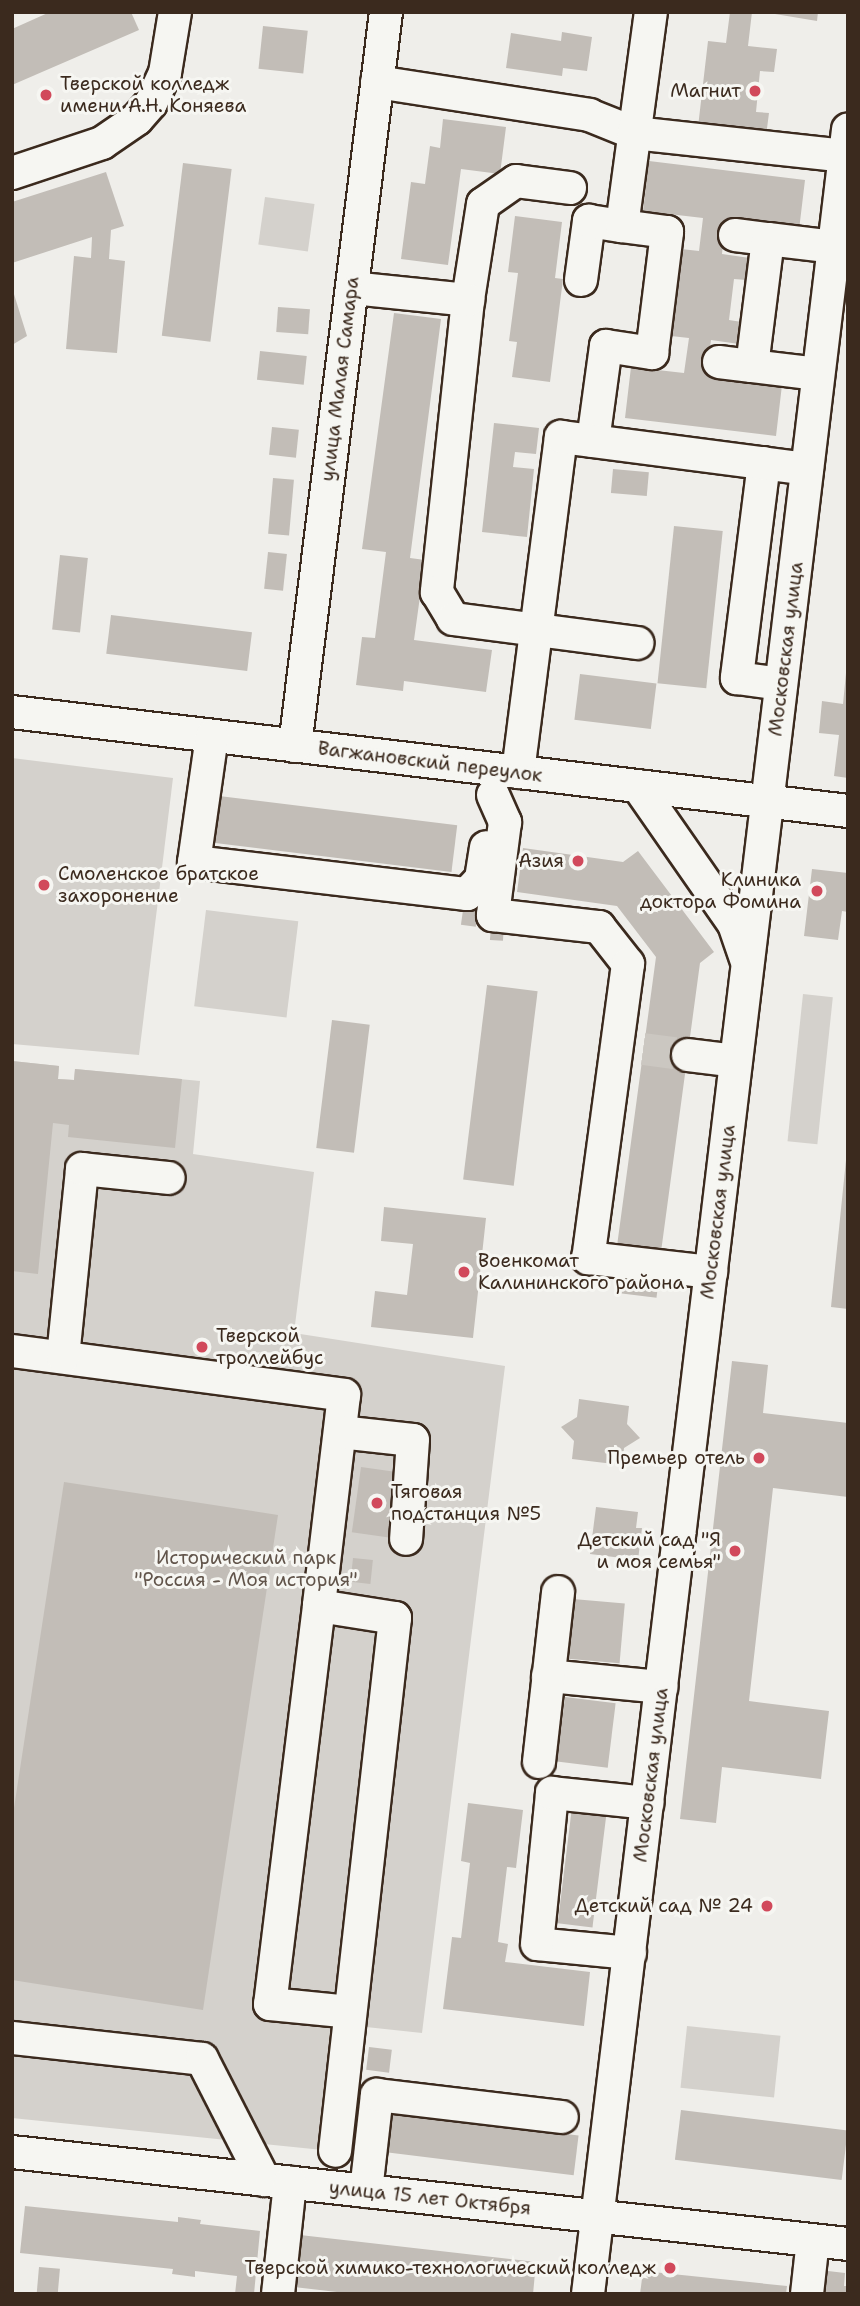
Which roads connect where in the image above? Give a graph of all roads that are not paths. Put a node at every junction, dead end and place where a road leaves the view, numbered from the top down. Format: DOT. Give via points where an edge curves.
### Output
graph roads {
  1 [pos="175,12"];
  2 [pos="386,12"];
  3 [pos="650,12"];
  4 [pos="377,82"];
  5 [pos="634,133"];
  6 [pos="846,143"];
  7 [pos="12,173"];
  8 [pos="570,188"];
  9 [pos="622,226"];
  10 [pos="734,234"];
  11 [pos="768,239"];
  12 [pos="834,247"];
  13 [pos="581,280"];
  14 [pos="352,288"];
  15 [pos="468,300"];
  16 [pos="719,362"];
  17 [pos="752,366"];
  18 [pos="818,374"];
  19 [pos="593,441"];
  20 [pos="764,463"];
  21 [pos="807,469"];
  22 [pos="537,630"];
  23 [pos="637,643"];
  24 [pos="781,684"];
  25 [pos="13,711"];
  26 [pos="212,736"];
  27 [pos="295,746"];
  28 [pos="502,779"];
  29 [pos="638,786"];
  30 [pos="767,802"];
  31 [pos="848,811"];
  32 [pos="748,964"];
  33 [pos="688,1055"];
  34 [pos="736,1061"];
  35 [pos="169,1178"];
  36 [pos="711,1272"];
  37 [pos="12,1351"];
  38 [pos="63,1357"];
  39 [pos="340,1432"];
  40 [pos="406,1539"];
  41 [pos="558,1592"];
  42 [pos="318,1606"];
  43 [pos="548,1676"];
  44 [pos="661,1688"];
  45 [pos="539,1762"];
  46 [pos="647,1803"];
  47 [pos="630,1953"];
  48 [pos="350,2012"];
  49 [pos="12,2038"];
  50 [pos="562,2117"];
  51 [pos="335,2151"];
  52 [pos="12,2152"];
  53 [pos="277,2181"];
  54 [pos="366,2191"];
  55 [pos="598,2217"];
  56 [pos="813,2240"];
  57 [pos="848,2244"];
  58 [pos="278,2294"];
  59 [pos="589,2294"];
  60 [pos="807,2294"];
  1 -- 7 [label="street" via="165,74 137,119 102,143"];
  2 -- 4 [label="street, улица Малая Самара"];
  3 -- 5 [label="street"];
  4 -- 5 [label="street" via="589,115"];
  4 -- 14 [label="street, улица Малая Самара"];
  5 -- 6 [label="street"];
  5 -- 9 [label="street"];
  6 -- 12 [label="street, Московская улица"];
  8 -- 15 [label="street" via="516,181 483,204"];
  9 -- 13 [label="street" via="589,222"];
  9 -- 19 [label="street" via="667,232 652,353 606,346"];
  10 -- 11 [label="street"];
  11 -- 12 [label="street"];
  11 -- 17 [label="street"];
  12 -- 18 [label="street, Московская улица"];
  14 -- 15 [label="street"];
  14 -- 27 [label="street, улица Малая Самара"];
  15 -- 22 [label="street" via="437,592 453,619"];
  16 -- 17 [label="street"];
  17 -- 18 [label="street"];
  18 -- 21 [label="street, Московская улица"];
  19 -- 20 [label="street"];
  19 -- 22 [label="street" via="561,437"];
  20 -- 21 [label="street"];
  20 -- 24 [label="street" via="737,678"];
  21 -- 24 [label="street, Московская улица"];
  22 -- 23 [label="street"];
  22 -- 28 [label="street"];
  24 -- 30 [label="street, Московская улица"];
  25 -- 26 [label="street, Вагжановский переулок"];
  26 -- 27 [label="street, Вагжановский переулок"];
  26 -- 28 [label="street" via="194,862 467,894 481,879"];
  27 -- 28 [label="street, Вагжановский переулок"];
  28 -- 29 [label="street, Вагжановский переулок"];
  28 -- 36 [label="street" via="505,822 493,915 599,927 628,964 630,1047 588,1258"];
  29 -- 30 [label="street, Вагжановский переулок"];
  29 -- 32 [label="street" via="734,924"];
  30 -- 31 [label="street, Вагжановский переулок"];
  30 -- 32 [label="street, Московская улица"];
  32 -- 34 [label="street, Московская улица"];
  33 -- 34 [label="street"];
  34 -- 36 [label="street, Московская улица"];
  35 -- 38 [label="street" via="82,1169"];
  36 -- 44 [label="street, Московская улица"];
  37 -- 38 [label="street"];
  38 -- 39 [label="street" via="344,1395"];
  39 -- 40 [label="street" via="413,1440"];
  39 -- 42 [label="street"];
  41 -- 43 [label="street"];
  42 -- 48 [label="street" via="395,1618"];
  42 -- 48 [label="street" via="270,2004"];
  43 -- 44 [label="street"];
  43 -- 45 [label="street"];
  44 -- 46 [label="street, Московская улица"];
  46 -- 47 [label="street, Московская улица"];
  46 -- 47 [label="street" via="552,1793 537,1944"];
  47 -- 55 [label="street, Московская улица"];
  48 -- 51 [label="street"];
  49 -- 53 [label="street" via="202,2059"];
  50 -- 54 [label="street" via="377,2095"];
  52 -- 53 [label="street, улица 15 лет Октября"];
  53 -- 54 [label="street, улица 15 лет Октября"];
  53 -- 58 [label="street"];
  54 -- 55 [label="street, улица 15 лет Октября"];
  55 -- 56 [label="street, улица 15 лет Октября"];
  55 -- 59 [label="street, Московская улица"];
  56 -- 57 [label="street, улица 15 лет Октября"];
  56 -- 60 [label="street"];
}
